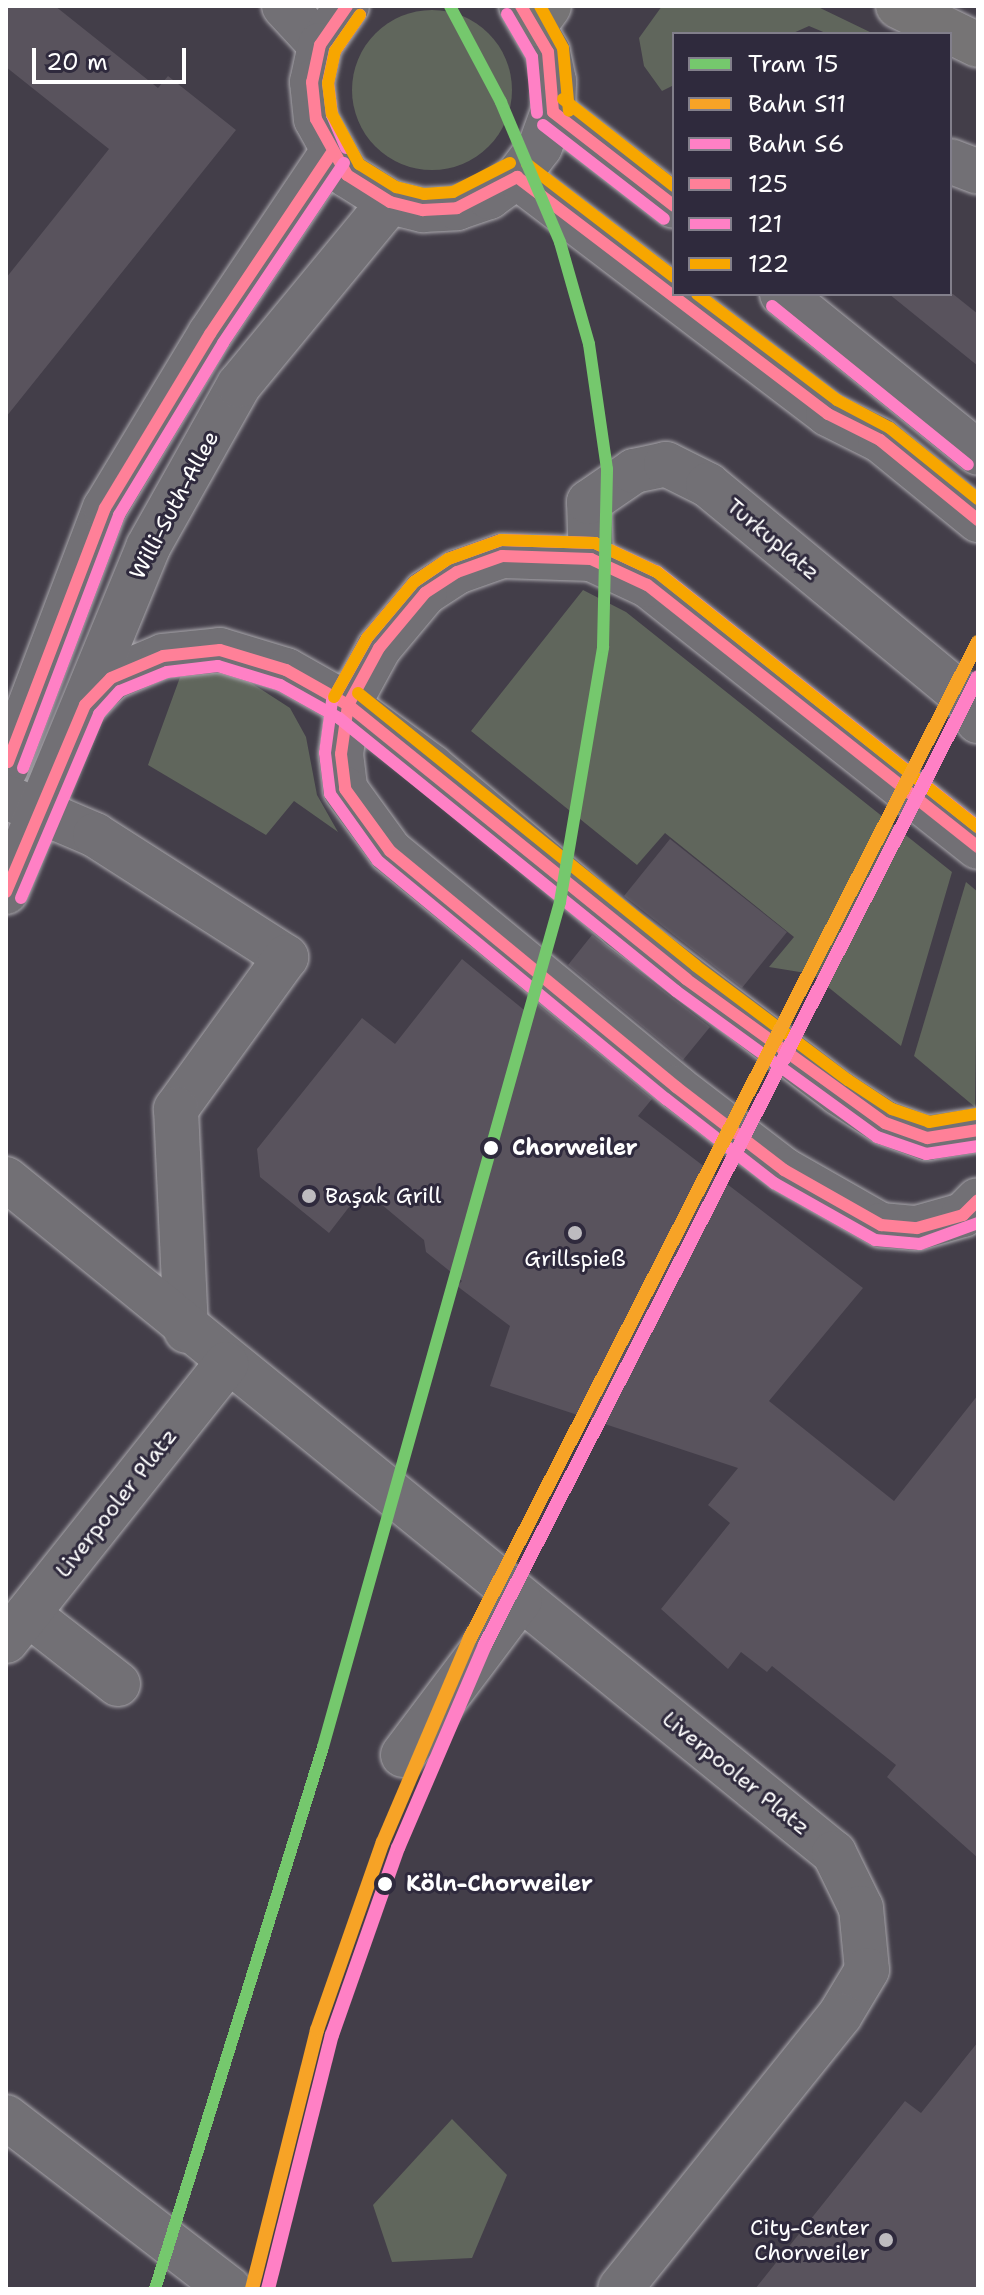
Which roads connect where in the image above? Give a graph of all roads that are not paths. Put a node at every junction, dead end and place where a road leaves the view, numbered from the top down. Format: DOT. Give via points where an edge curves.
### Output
graph roads {
  1 [pos="284,6"];
  2 [pos="347,6"];
  3 [pos="898,6"];
  4 [pos="535,12"];
  5 [pos="951,32"];
  6 [pos="952,32"];
  7 [pos="320,45"];
  8 [pos="978,45"];
  9 [pos="553,112"];
  10 [pos="331,154"];
  11 [pos="952,162"];
  12 [pos="978,172"];
  13 [pos="517,177"];
  14 [pos="390,202"];
  15 [pos="672,204"];
  16 [pos="672,295"];
  17 [pos="673,296"];
  18 [pos="784,296"];
  19 [pos="978,453"];
  20 [pos="978,520"];
  21 [pos="591,559"];
  22 [pos="85,705"];
  23 [pos="348,705"];
  24 [pos="978,721"];
  25 [pos="6,768"];
  26 [pos="24,805"];
  27 [pos="978,847"];
  28 [pos="6,892"];
  29 [pos="978,1130"];
  30 [pos="6,1179"];
  31 [pos="978,1200"];
  32 [pos="186,1331"];
  33 [pos="226,1364"];
  34 [pos="520,1600"];
  35 [pos="17,1628"];
  36 [pos="118,1684"];
  37 [pos="403,1755"];
  38 [pos="6,2117"];
  39 [pos="229,2289"];
  40 [pos="620,2289"];
  1 -- 7 [label="street"];
  2 -- 7 [label="street"];
  3 -- 5 [label="main road"];
  4 -- 9 [label="street" via="554,81"];
  6 -- 8 [label="main road"];
  7 -- 10 [label="street" via="313,94"];
  9 -- 13 [label="street" via="540,147"];
  9 -- 15 [label="street"];
  10 -- 14 [label="street" via="347,175"];
  10 -- 25 [label="street" via="210,334 105,508"];
  11 -- 12 [label="street"];
  13 -- 14 [label="street" via="457,208 423,210"];
  13 -- 16 [label="street"];
  14 -- 22 [label="street, Willi-Suth-Allee" via="239,385 148,547"];
  17 -- 20 [label="street" via="828,414 880,440"];
  18 -- 19 [label="street"];
  21 -- 23 [label="street" via="502,556 457,572 425,593 379,648"];
  21 -- 24 [label="street, Turkuplatz" via="589,502 634,471 666,464 708,485 969,701"];
  21 -- 27 [label="street" via="647,585"];
  22 -- 23 [label="street" via="111,678 163,656 220,650 286,670"];
  22 -- 26 [label="street, Willi-Suth-Allee"];
  23 -- 29 [label="street" via="686,979 839,1093 885,1123 927,1138"];
  23 -- 31 [label="street" via="341,754 345,789 390,851 688,1096 784,1170 881,1225 917,1228 963,1215"];
  26 -- 28 [label="street, Willi-Suth-Allee"];
  26 -- 32 [label="street" via="95,835 286,957 176,1109"];
  30 -- 32 [label="street, Liverpooler Platz"];
  32 -- 33 [label="street, Liverpooler Platz"];
  33 -- 34 [label="street, Liverpooler Platz"];
  33 -- 35 [label="street, Liverpooler Platz"];
  34 -- 37 [label="street"];
  34 -- 40 [label="street, Liverpooler Platz" via="834,1853 861,1908 867,1970 840,2015"];
  35 -- 36 [label="street"];
  38 -- 39 [label="street"];
}
